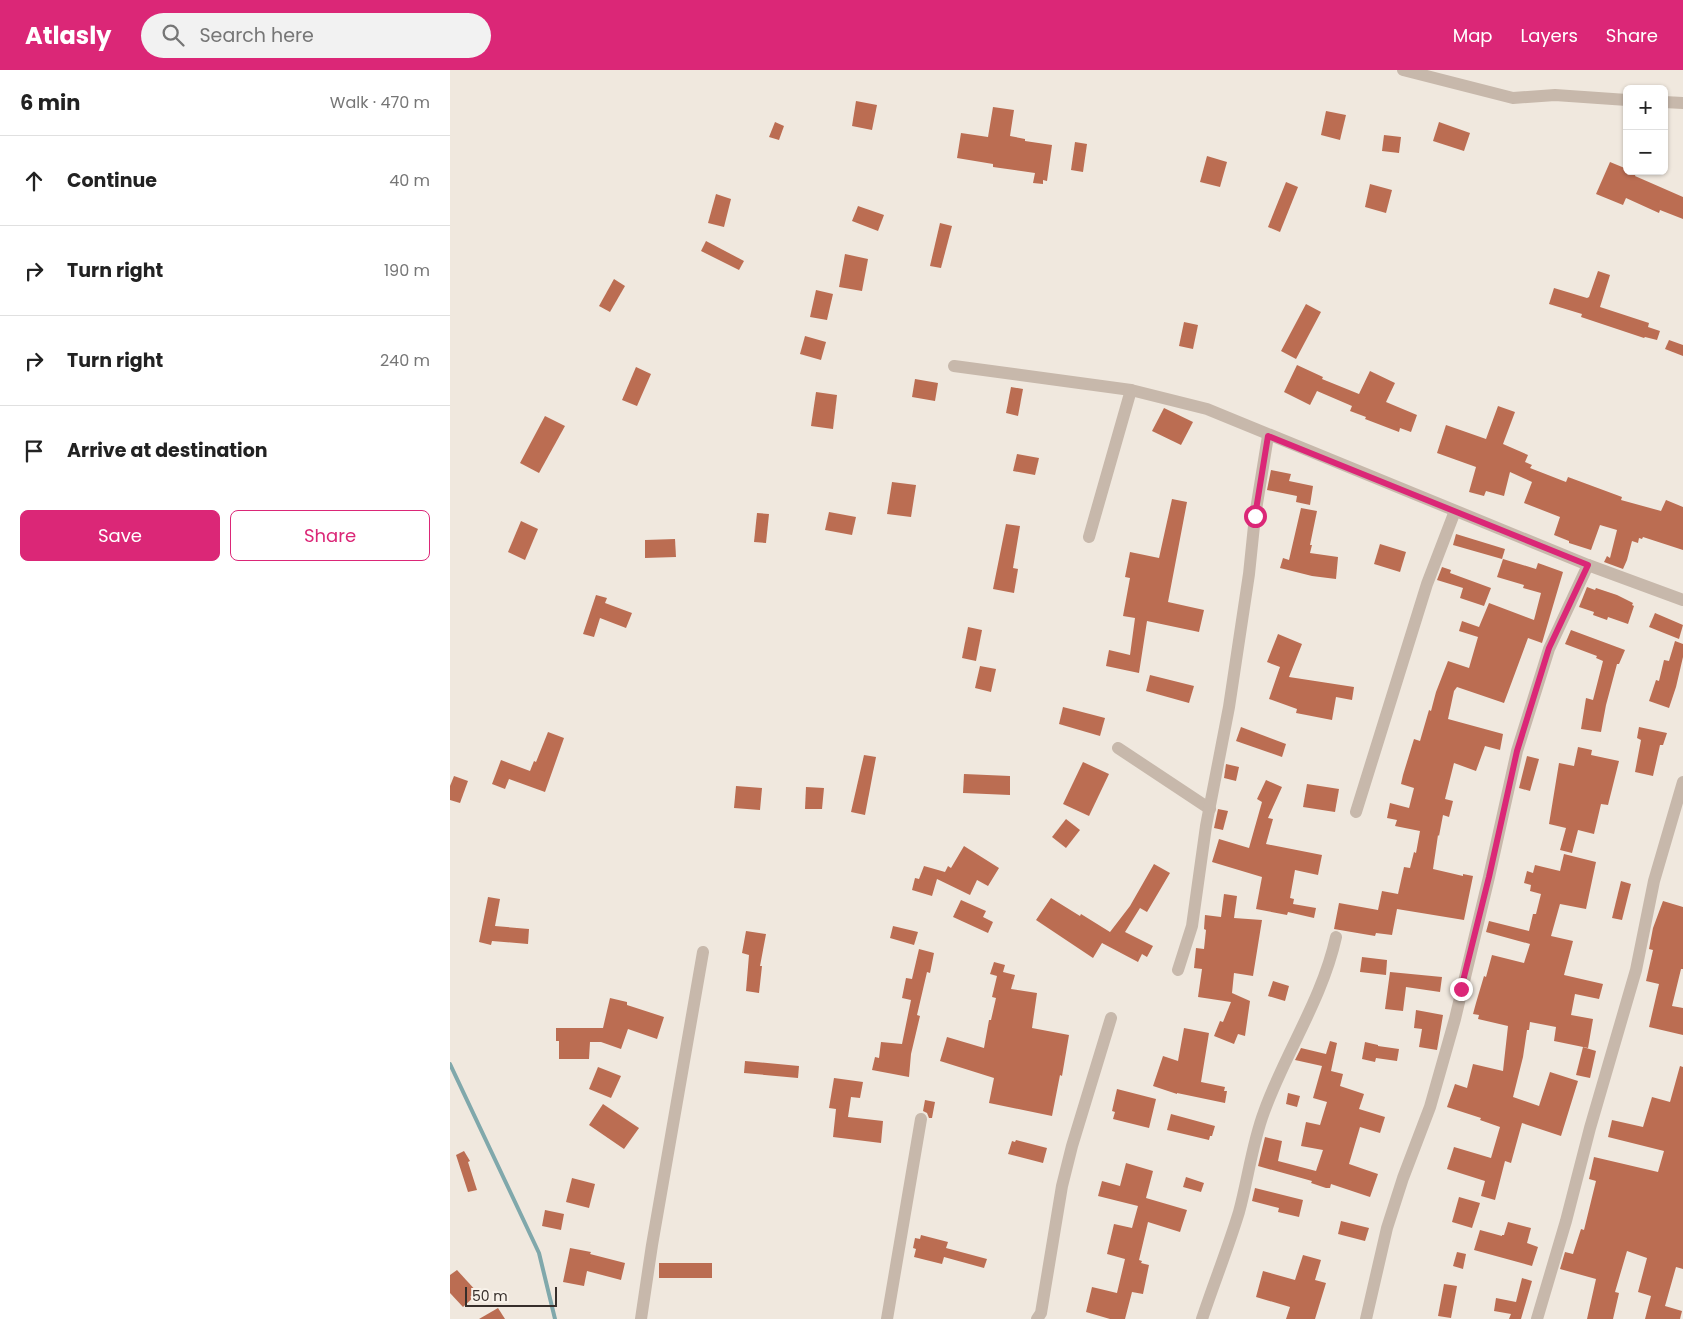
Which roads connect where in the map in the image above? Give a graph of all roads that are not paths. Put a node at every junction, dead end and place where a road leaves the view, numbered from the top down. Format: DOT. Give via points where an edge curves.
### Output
graph roads {
  1 [pos="1403,70"];
  2 [pos="1623,100"];
  3 [pos="1668,102"];
  4 [pos="1683,103"];
  5 [pos="954,366"];
  6 [pos="1131,390"];
  7 [pos="1268,436"];
  8 [pos="1455,511"];
  9 [pos="1089,537"];
  10 [pos="1588,565"];
  11 [pos="1683,600"];
  12 [pos="1118,748"];
  13 [pos="1683,782"];
  14 [pos="1210,809"];
  15 [pos="1356,812"];
  16 [pos="1336,938"];
  17 [pos="703,952"];
  18 [pos="1178,970"];
  19 [pos="1111,1018"];
  20 [pos="921,1119"];
  21 [pos="641,1319"];
  22 [pos="887,1319"];
  23 [pos="1038,1319"];
  24 [pos="1202,1319"];
  25 [pos="1366,1319"];
  26 [pos="1536,1319"];
  1 -- 2 [label="street" via="1513,98 1555,95"];
  3 -- 4 [label="street"];
  5 -- 6 [label="street"];
  6 -- 7 [label="street" via="1207,410"];
  6 -- 9 [label="street"];
  7 -- 8 [label="street"];
  7 -- 14 [label="street" via="1231,698"];
  8 -- 10 [label="street"];
  8 -- 15 [label="street" via="1427,584"];
  10 -- 11 [label="street"];
  10 -- 25 [label="street" via="1549,648 1517,751 1455,1019 1430,1107 1387,1228"];
  12 -- 14 [label="street"];
  13 -- 26 [label="street" via="1654,881 1636,970"];
  14 -- 18 [label="street" via="1192,926"];
  16 -- 24 [label="street" via="1317,996 1281,1069 1264,1113 1239,1212"];
  17 -- 21 [label="street"];
  19 -- 23 [label="street" via="1062,1186"];
  20 -- 22 [label="street"];
}
